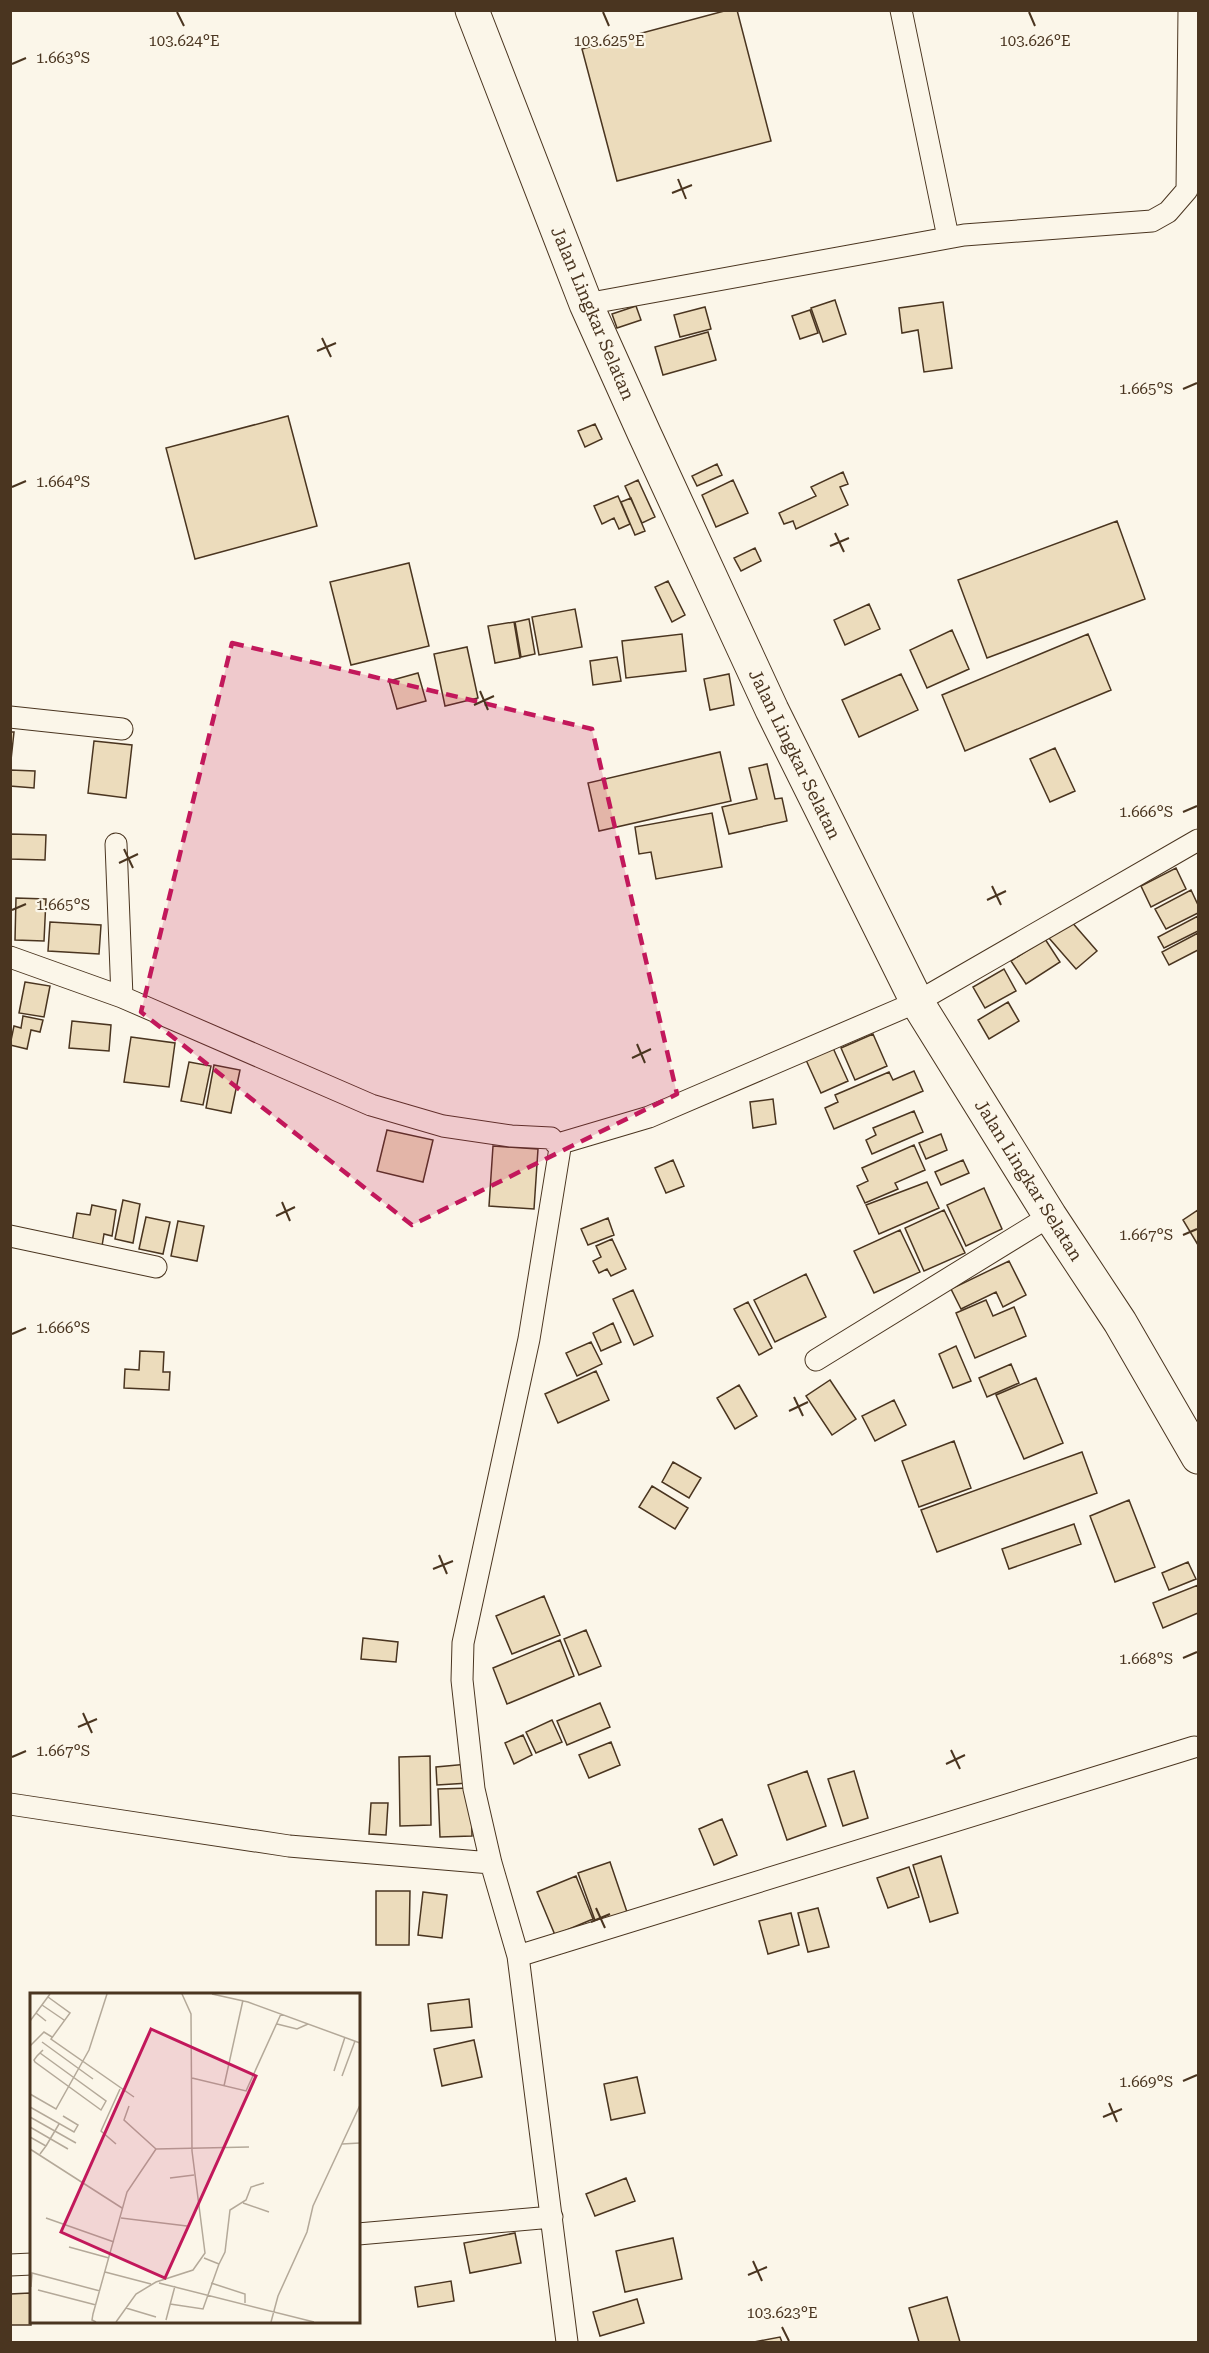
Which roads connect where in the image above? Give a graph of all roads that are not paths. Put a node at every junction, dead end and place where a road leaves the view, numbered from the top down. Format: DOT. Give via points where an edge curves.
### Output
graph roads {
  1 [pos="472,10"];
  2 [pos="901,10"];
  3 [pos="1189,10"];
  4 [pos="948,237"];
  5 [pos="586,304"];
  6 [pos="10,717"];
  7 [pos="122,729"];
  8 [pos="1198,840"];
  9 [pos="116,844"];
  10 [pos="10,957"];
  11 [pos="122,997"];
  12 [pos="917,1002"];
  13 [pos="558,1144"];
  14 [pos="1050,1216"];
  15 [pos="10,1236"];
  16 [pos="156,1267"];
  17 [pos="816,1360"];
  18 [pos="1198,1457"];
  19 [pos="1194,1747"];
  20 [pos="10,1803"];
  21 [pos="491,1863"];
  22 [pos="518,1956"];
  23 [pos="552,2217"];
  24 [pos="360,2234"];
  25 [pos="30,2264"];
  26 [pos="10,2265"];
  27 [pos="567,2343"];
  1 -- 5 [label="highway, Jalan Lingkar Selatan"];
  2 -- 4 [label="street"];
  3 -- 4 [label="street" via="1187,190 1168,212 1152,220"];
  4 -- 5 [label="street"];
  5 -- 12 [label="highway, Jalan Lingkar Selatan" via="772,710"];
  6 -- 7 [label="street"];
  8 -- 12 [label="street"];
  9 -- 11 [label="street"];
  10 -- 11 [label="street"];
  11 -- 13 [label="street" via="371,1105 443,1126 551,1138"];
  12 -- 13 [label="street" via="649,1117"];
  12 -- 14 [label="highway, Jalan Lingkar Selatan"];
  13 -- 21 [label="street" via="560,1155 529,1340 464,1643 462,1680 474,1789"];
  14 -- 17 [label="street"];
  14 -- 18 [label="highway, Jalan Lingkar Selatan" via="1120,1322"];
  15 -- 16 [label="street"];
  19 -- 22 [label="street"];
  20 -- 21 [label="street" via="289,1846"];
  21 -- 22 [label="street"];
  22 -- 23 [label="street"];
  23 -- 24 [label="street"];
  23 -- 27 [label="street"];
  25 -- 26 [label="street"];
}
